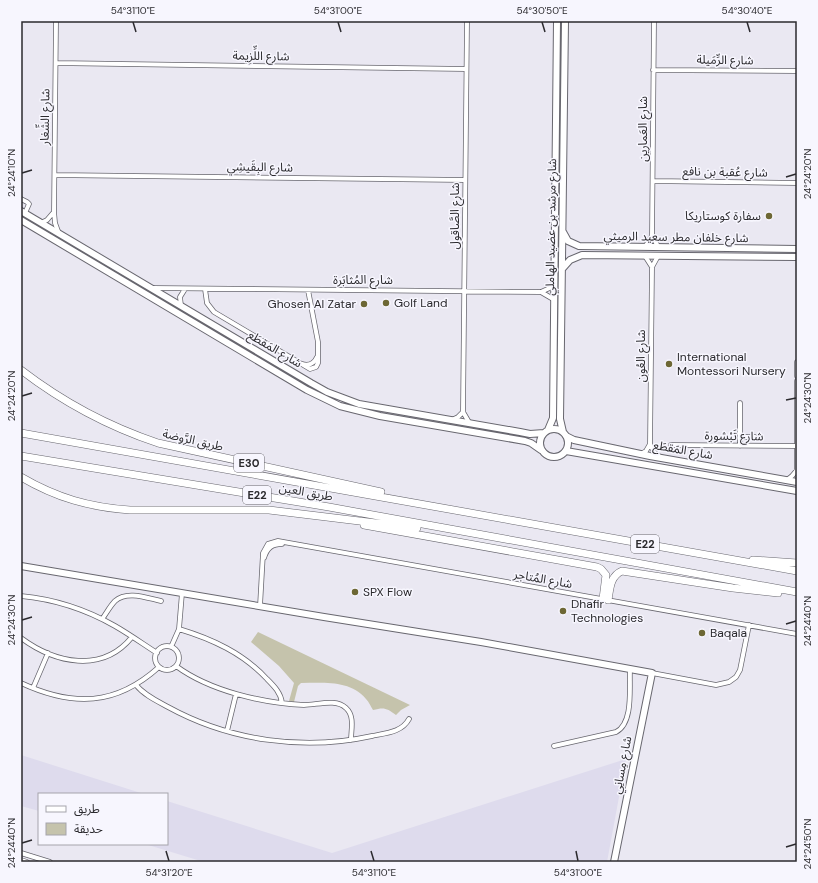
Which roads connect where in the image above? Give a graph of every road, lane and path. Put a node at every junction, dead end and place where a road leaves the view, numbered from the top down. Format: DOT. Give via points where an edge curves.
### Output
graph roads {
  1 [pos="56,21"];
  2 [pos="466,21"];
  3 [pos="557,21"];
  4 [pos="565,21"];
  5 [pos="654,21"];
  6 [pos="56,63"];
  7 [pos="466,69"];
  8 [pos="653,70"];
  9 [pos="797,71"];
  10 [pos="55,175"];
  11 [pos="465,180"];
  12 [pos="652,181"];
  13 [pos="797,183"];
  14 [pos="21,199"];
  15 [pos="23,212"];
  16 [pos="54,212"];
  17 [pos="21,220"];
  18 [pos="41,223"];
  19 [pos="562,230"];
  20 [pos="59,234"];
  21 [pos="652,236"];
  22 [pos="590,247"];
  23 [pos="645,247"];
  24 [pos="659,248"];
  25 [pos="797,249"];
  26 [pos="590,255"];
  27 [pos="645,256"];
  28 [pos="658,256"];
  29 [pos="99,257"];
  30 [pos="797,257"];
  31 [pos="89,262"];
  32 [pos="652,267"];
  33 [pos="562,269"];
  34 [pos="554,286"];
  35 [pos="151,288"];
  36 [pos="185,289"];
  37 [pos="205,289"];
  38 [pos="308,290"];
  39 [pos="465,291"];
  40 [pos="541,292"];
  41 [pos="553,299"];
  42 [pos="181,306"];
  43 [pos="243,342"];
  44 [pos="236,349"];
  45 [pos="797,362"];
  46 [pos="21,370"];
  47 [pos="797,370"];
  48 [pos="797,376"];
  49 [pos="797,381"];
  50 [pos="740,403"];
  51 [pos="463,412"];
  52 [pos="452,420"];
  53 [pos="470,424"];
  54 [pos="546,432"];
  55 [pos="21,433"];
  56 [pos="564,434"];
  57 [pos="740,437"];
  58 [pos="755,437"];
  59 [pos="650,444"];
  60 [pos="671,445"];
  61 [pos="740,446"];
  62 [pos="796,446"];
  63 [pos="541,450"];
  64 [pos="566,451"];
  65 [pos="642,454"];
  66 [pos="21,456"];
  67 [pos="661,458"];
  68 [pos="797,470"];
  69 [pos="718,476"];
  70 [pos="21,477"];
  71 [pos="776,478"];
  72 [pos="787,480"];
  73 [pos="797,482"];
  74 [pos="797,490"];
  75 [pos="295,513"];
  76 [pos="492,517"];
  77 [pos="493,537"];
  78 [pos="731,560"];
  79 [pos="797,564"];
  80 [pos="21,566"];
  81 [pos="797,571"];
  82 [pos="182,593"];
  83 [pos="797,593"];
  84 [pos="21,596"];
  85 [pos="605,600"];
  86 [pos="161,601"];
  87 [pos="260,606"];
  88 [pos="102,620"];
  89 [pos="749,625"];
  90 [pos="179,629"];
  91 [pos="797,634"];
  92 [pos="132,637"];
  93 [pos="21,638"];
  94 [pos="171,647"];
  95 [pos="48,653"];
  96 [pos="157,653"];
  97 [pos="176,666"];
  98 [pos="159,667"];
  99 [pos="630,669"];
  100 [pos="652,673"];
  101 [pos="21,683"];
  102 [pos="136,685"];
  103 [pos="34,688"];
  104 [pos="236,694"];
  105 [pos="282,703"];
  106 [pos="409,718"];
  107 [pos="227,731"];
  108 [pos="351,740"];
  109 [pos="554,746"];
  110 [pos="21,853"];
  111 [pos="21,860"];
  112 [pos="27,862"];
  113 [pos="50,862"];
  114 [pos="614,862"];
  1 -- 6 [label="street, شارع الشِّغار"];
  2 -- 7 [label="street, شارع الصَّاقول"];
  3 -- 34 [label="street, شارع مرشد بن عضيد الهاملي"];
  4 -- 19 [label="street, شارع مرشد بن عضيد الهاملي"];
  5 -- 8 [label="street, شارع العَمارين"];
  6 -- 7 [label="street, شارع اللِّزِيمة"];
  6 -- 10 [label="street, شارع الشِّغار"];
  7 -- 11 [label="street, شارع الصَّاقول"];
  8 -- 9 [label="street, شارع الرِّمَيلة"];
  8 -- 12 [label="street, شارع العَمارين"];
  10 -- 11 [label="street, شارع البِقَيشِي"];
  10 -- 16 [label="street, شارع الشِّغار"];
  11 -- 39 [label="street, شارع الصَّاقول"];
  12 -- 13 [label="street, شارع عُقبة بن نافع"];
  12 -- 21 [label="street, شارع العَمارين"];
  14 -- 15 [label="street" via="28,204"];
  15 -- 18 [label="street, شارع المَقطَع"];
  16 -- 18 [label="street"];
  16 -- 20 [label="street, شارع الشِّغار"];
  17 -- 31 [label="street, شارع المَقطَع"];
  18 -- 20 [label="street, شارع المَقطَع"];
  19 -- 22 [label="street, شارع خلفان مطر سعيد الرميثي" via="564,236 573,244"];
  19 -- 33 [label="street, شارع مرشد بن عضيد الهاملي"];
  20 -- 29 [label="street, شارع المَقطَع"];
  21 -- 23 [label="street"];
  21 -- 24 [label="street"];
  22 -- 23 [label="street, شارع خلفان مطر سعيد الرميثي"];
  22 -- 26 [label="street"];
  23 -- 24 [label="street, شارع خلفان مطر سعيد الرميثي"];
  24 -- 25 [label="street, شارع خلفان مطر سعيد الرميثي"];
  26 -- 27 [label="street, شارع خلفان مطر سعيد الرميثي"];
  26 -- 33 [label="street, شارع خلفان مطر سعيد الرميثي" via="576,257"];
  27 -- 28 [label="street, شارع خلفان مطر سعيد الرميثي"];
  27 -- 32 [label="street"];
  28 -- 30 [label="street, شارع خلفان مطر سعيد الرميثي"];
  28 -- 32 [label="street, شارع العُون"];
  29 -- 31 [label="street" via="91,256"];
  29 -- 35 [label="street, شارع المَقطَع"];
  31 -- 44 [label="street, شارع المَقطَع"];
  32 -- 59 [label="street, شارع العُون"];
  33 -- 56 [label="street, شارع مرشد بن عضيد الهاملي" via="560,420"];
  34 -- 40 [label="street, شارع المُثابَرة"];
  34 -- 41 [label="street, شارع مرشد بن عضيد الهاملي"];
  35 -- 36 [label="street, شارع المُثابَرة"];
  35 -- 42 [label="street, شارع المَقطَع"];
  36 -- 37 [label="street, شارع المُثابَرة"];
  36 -- 42 [label="street" via="180,297"];
  37 -- 38 [label="street, شارع المُثابَرة"];
  37 -- 38 [label="street" via="207,303 214,312 308,369 314,368 318,363 317,336"];
  38 -- 39 [label="street, شارع المُثابَرة"];
  39 -- 40 [label="street, شارع المُثابَرة"];
  39 -- 51 [label="street, شارع الصَّاقول"];
  40 -- 41 [label="street, شارع المُثابَرة"];
  41 -- 54 [label="street, شارع مرشد بن عضيد الهاملي" via="553,418"];
  42 -- 43 [label="street, شارع المَقطَع"];
  43 -- 44 [label="street"];
  43 -- 52 [label="street, شارع المَقطَع" via="327,392 344,399 383,409"];
  44 -- 63 [label="street, شارع المَقطَع" via="340,406 380,416 525,440"];
  45 -- 47 [label="street"];
  46 -- 76 [label="highway, طريق الرَّوضة / E30" via="43,387 89,415 158,443"];
  47 -- 48 [label="street"];
  49 -- 62 [label="street"];
  50 -- 57 [label="street"];
  51 -- 52 [label="street"];
  51 -- 53 [label="street"];
  52 -- 53 [label="street, شارع المَقطَع"];
  53 -- 54 [label="street, شارع المَقطَع" via="530,434"];
  54 -- 56 [label="street" via="556,429"];
  54 -- 63 [label="street" via="540,441"];
  55 -- 76 [label="highway, طريق العين / E22"];
  56 -- 64 [label="street" via="568,441"];
  56 -- 65 [label="street, شارع المَقطَع" via="574,440"];
  57 -- 58 [label="street"];
  57 -- 61 [label="street"];
  59 -- 65 [label="street"];
  59 -- 67 [label="street"];
  60 -- 61 [label="street, شارع تَبْشورة"];
  61 -- 62 [label="street, شارع تَبْشورة"];
  62 -- 68 [label="street"];
  63 -- 64 [label="street" via="553,458"];
  64 -- 69 [label="street, شارع المَقطَع"];
  65 -- 67 [label="street, شارع المَقطَع"];
  66 -- 77 [label="highway, طريق العين / E22"];
  67 -- 71 [label="street, شارع المَقطَع"];
  68 -- 72 [label="street"];
  69 -- 71 [label="street" via="715,473 717,470"];
  69 -- 74 [label="street, شارع المَقطَع"];
  70 -- 75 [label="highway" via="55,495 90,506 130,510 270,510"];
  71 -- 72 [label="street, شارع المَقطَع"];
  72 -- 73 [label="street, شارع المَقطَع"];
  75 -- 77 [label="highway"];
  75 -- 85 [label="highway" via="597,567 606,575"];
  76 -- 78 [label="highway, E22"];
  77 -- 83 [label="highway, E22"];
  78 -- 79 [label="highway"];
  78 -- 81 [label="highway, E22"];
  80 -- 82 [label="street"];
  82 -- 87 [label="street"];
  82 -- 90 [label="street"];
  83 -- 85 [label="highway" via="733,588 627,571 618,573 613,578"];
  84 -- 88 [label="street" via="64,605"];
  85 -- 87 [label="street, شارع المُتاجر" via="278,541 268,544 263,552"];
  85 -- 89 [label="street, شارع المُتاجر"];
  86 -- 88 [label="street" via="133,595 123,596 113,604"];
  87 -- 99 [label="street"];
  88 -- 92 [label="street"];
  89 -- 91 [label="street, شارع المُتاجر"];
  89 -- 100 [label="street" via="740,670 736,678 729,682 716,685"];
  90 -- 94 [label="street"];
  90 -- 105 [label="street" via="214,641 240,656 270,682 280,694"];
  92 -- 95 [label="street" via="118,650 96,660 80,661"];
  92 -- 96 [label="street"];
  93 -- 95 [label="street"];
  94 -- 96 [label="street" via="164,647"];
  94 -- 97 [label="street" via="178,654"];
  95 -- 103 [label="street"];
  96 -- 98 [label="street" via="156,662"];
  97 -- 98 [label="street" via="168,670"];
  97 -- 104 [label="street" via="207,683"];
  98 -- 102 [label="street"];
  99 -- 100 [label="street"];
  99 -- 109 [label="street" via="628,711 622,728 616,732"];
  100 -- 114 [label="street, شارع مِسانِي"];
  101 -- 103 [label="street"];
  102 -- 103 [label="street" via="110,695 85,699 59,696"];
  102 -- 107 [label="street" via="142,692 172,709"];
  104 -- 105 [label="street"];
  104 -- 107 [label="street"];
  105 -- 108 [label="street" via="332,703 344,706 352,719"];
  106 -- 108 [label="street" via="405,726 398,730"];
  107 -- 108 [label="street" via="266,740 289,742"];
  110 -- 113 [label="street"];
  111 -- 112 [label="street"];
}
